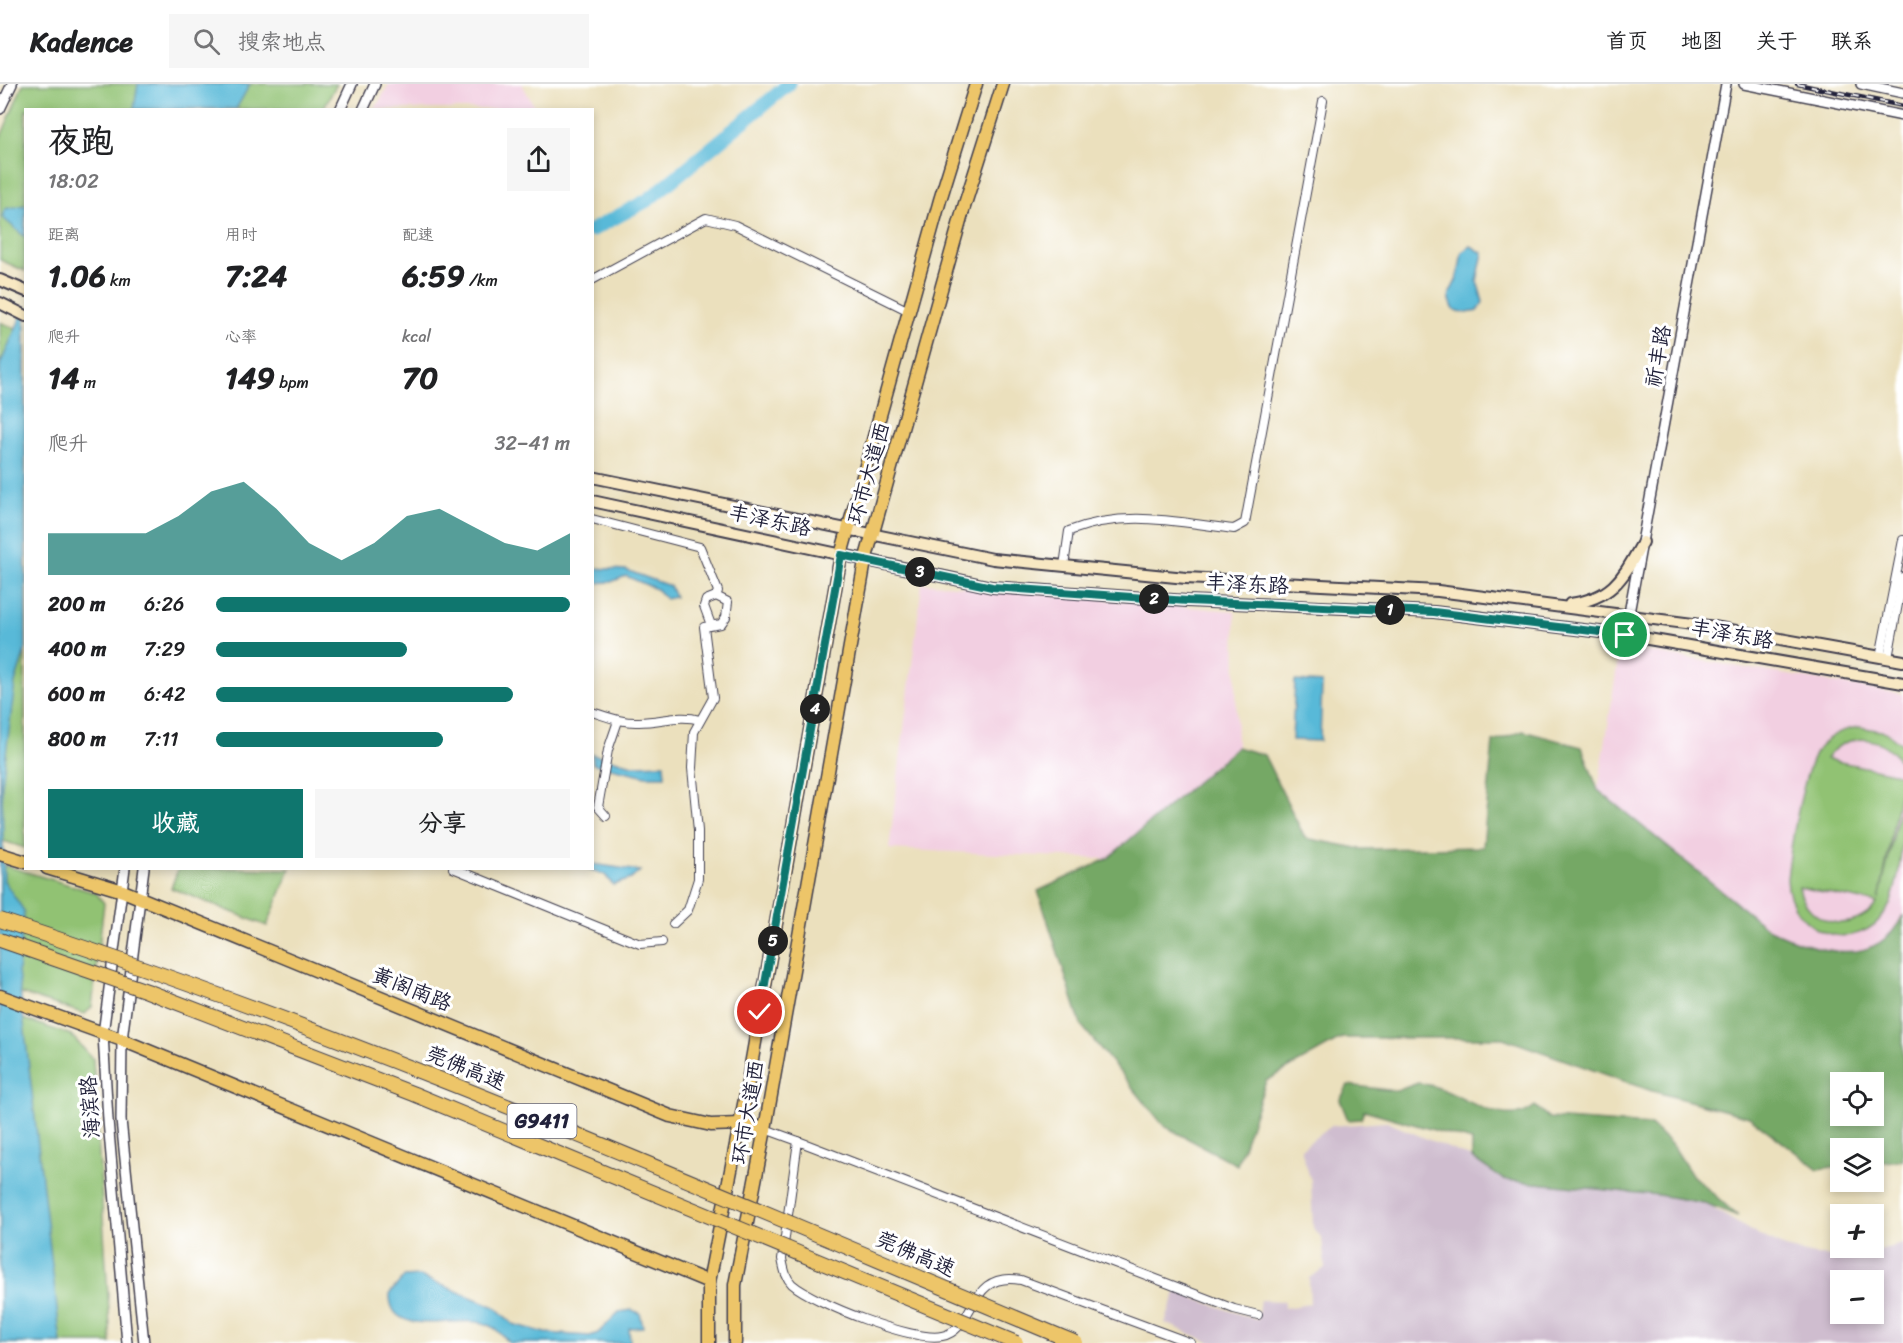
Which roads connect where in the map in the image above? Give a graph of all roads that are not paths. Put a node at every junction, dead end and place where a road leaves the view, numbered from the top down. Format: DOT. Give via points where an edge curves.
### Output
graph roads {
  1 [pos="12,84"];
  2 [pos="352,84"];
  3 [pos="375,84"];
  4 [pos="976,84"];
  5 [pos="1003,84"];
  6 [pos="1726,84"];
  7 [pos="1744,84"];
  8 [pos="1861,84"];
  9 [pos="1903,93"];
  10 [pos="1323,101"];
  11 [pos="341,108"];
  12 [pos="364,108"];
  13 [pos="0,110"];
  14 [pos="1903,116"];
  15 [pos="594,279"];
  16 [pos="0,280"];
  17 [pos="24,290"];
  18 [pos="0,303"];
  19 [pos="909,311"];
  20 [pos="24,315"];
  21 [pos="594,477"];
  22 [pos="594,501"];
  23 [pos="594,520"];
  24 [pos="848,530"];
  25 [pos="873,534"];
  26 [pos="1903,540"];
  27 [pos="1643,542"];
  28 [pos="841,555"];
  29 [pos="866,561"];
  30 [pos="1064,566"];
  31 [pos="1903,578"];
  32 [pos="716,596"];
  33 [pos="1559,606"];
  34 [pos="1629,615"];
  35 [pos="711,625"];
  36 [pos="1625,635"];
  37 [pos="1884,657"];
  38 [pos="1903,661"];
  39 [pos="1903,683"];
  40 [pos="594,713"];
  41 [pos="700,720"];
  42 [pos="618,721"];
  43 [pos="595,806"];
  44 [pos="606,816"];
  45 [pos="0,854"];
  46 [pos="24,861"];
  47 [pos="53,870"];
  48 [pos="125,870"];
  49 [pos="144,870"];
  50 [pos="458,870"];
  51 [pos="123,891"];
  52 [pos="140,898"];
  53 [pos="0,920"];
  54 [pos="673,924"];
  55 [pos="0,940"];
  56 [pos="662,942"];
  57 [pos="0,996"];
  58 [pos="104,1034"];
  59 [pos="122,1040"];
  60 [pos="740,1124"];
  61 [pos="765,1129"];
  62 [pos="798,1141"];
  63 [pos="710,1282"];
  64 [pos="1258,1314"];
  65 [pos="127,1343"];
  66 [pos="144,1343"];
  67 [pos="709,1343"];
  68 [pos="735,1343"];
  69 [pos="1016,1343"];
  70 [pos="1076,1343"];
  71 [pos="1191,1343"];
  1 -- 13 [label="street"];
  2 -- 11 [label="street"];
  3 -- 12 [label="street"];
  4 -- 19 [label="main road, 环市大道西"];
  5 -- 25 [label="main road, 环市大道西" via="964,207"];
  6 -- 27 [label="street, 祈丰路"];
  7 -- 14 [label="street"];
  8 -- 9 [label="street"];
  10 -- 30 [label="street" via="1245,523 1234,529 1130,517 1093,522 1069,531"];
  15 -- 19 [label="street" via="706,218 714,218"];
  16 -- 17 [label="main road"];
  18 -- 20 [label="main road"];
  19 -- 24 [label="main road, 环市大道西"];
  21 -- 24 [label="main road, 丰泽东路"];
  22 -- 28 [label="main road, 丰泽东路"];
  23 -- 32 [label="street" via="700,547 718,591"];
  24 -- 25 [label="main road, 丰泽东路"];
  24 -- 28 [label="main road, 环市大道西"];
  25 -- 29 [label="main road, 环市大道西"];
  25 -- 30 [label="main road, 丰泽东路" via="993,559"];
  26 -- 37 [label="street"];
  27 -- 33 [label="main road" via="1622,579 1604,595"];
  27 -- 34 [label="street, 祈丰路"];
  28 -- 29 [label="main road, 丰泽东路"];
  28 -- 60 [label="main road, 环市大道西"];
  29 -- 36 [label="main road, 丰泽东路" via="992,587 1434,612"];
  29 -- 61 [label="main road, 环市大道西"];
  30 -- 33 [label="main road, 丰泽东路" via="1186,578 1438,591"];
  31 -- 37 [label="street"];
  32 -- 35 [label="street" via="706,600 704,606"];
  32 -- 35 [label="street" via="728,602 728,608 721,624"];
  33 -- 34 [label="main road, 丰泽东路"];
  34 -- 36 [label="street, 祈丰路"];
  34 -- 37 [label="main road, 丰泽东路"];
  35 -- 41 [label="street" via="704,627 713,698"];
  36 -- 39 [label="main road, 丰泽东路"];
  37 -- 38 [label="main road, 丰泽东路"];
  40 -- 42 [label="street"];
  41 -- 42 [label="street" via="684,716"];
  41 -- 54 [label="street" via="694,732 692,768 698,879 688,910"];
  42 -- 43 [label="street"];
  43 -- 44 [label="street"];
  45 -- 46 [label="main road"];
  47 -- 51 [label="main road, 黄阁南路"];
  48 -- 51 [label="street, 海滨路"];
  49 -- 52 [label="street"];
  50 -- 56 [label="street" via="640,944"];
  51 -- 52 [label="main road, 黄阁南路"];
  51 -- 58 [label="street, 海滨路"];
  52 -- 59 [label="street"];
  52 -- 60 [label="main road, 黄阁南路" via="670,1116 711,1125"];
  53 -- 70 [label="highway, 莞佛高速 / G9411, bridge" via="121,959 426,1073"];
  55 -- 69 [label="highway, 莞佛高速 / G9411, bridge" via="147,991 414,1094"];
  57 -- 58 [label="main road"];
  58 -- 59 [label="main road"];
  58 -- 65 [label="street, 海滨路"];
  59 -- 63 [label="main road"];
  59 -- 66 [label="street" via="122,1120"];
  60 -- 61 [label="main road, 黄阁南路"];
  60 -- 63 [label="main road, 环市大道西"];
  61 -- 62 [label="street"];
  61 -- 68 [label="main road, 环市大道西" via="735,1285"];
  62 -- 64 [label="street" via="1234,1309"];
  62 -- 71 [label="street" via="782,1259 790,1282 818,1301 902,1331 943,1336 954,1330 983,1289 1006,1277"];
  63 -- 67 [label="main road, 环市大道西"];
}
